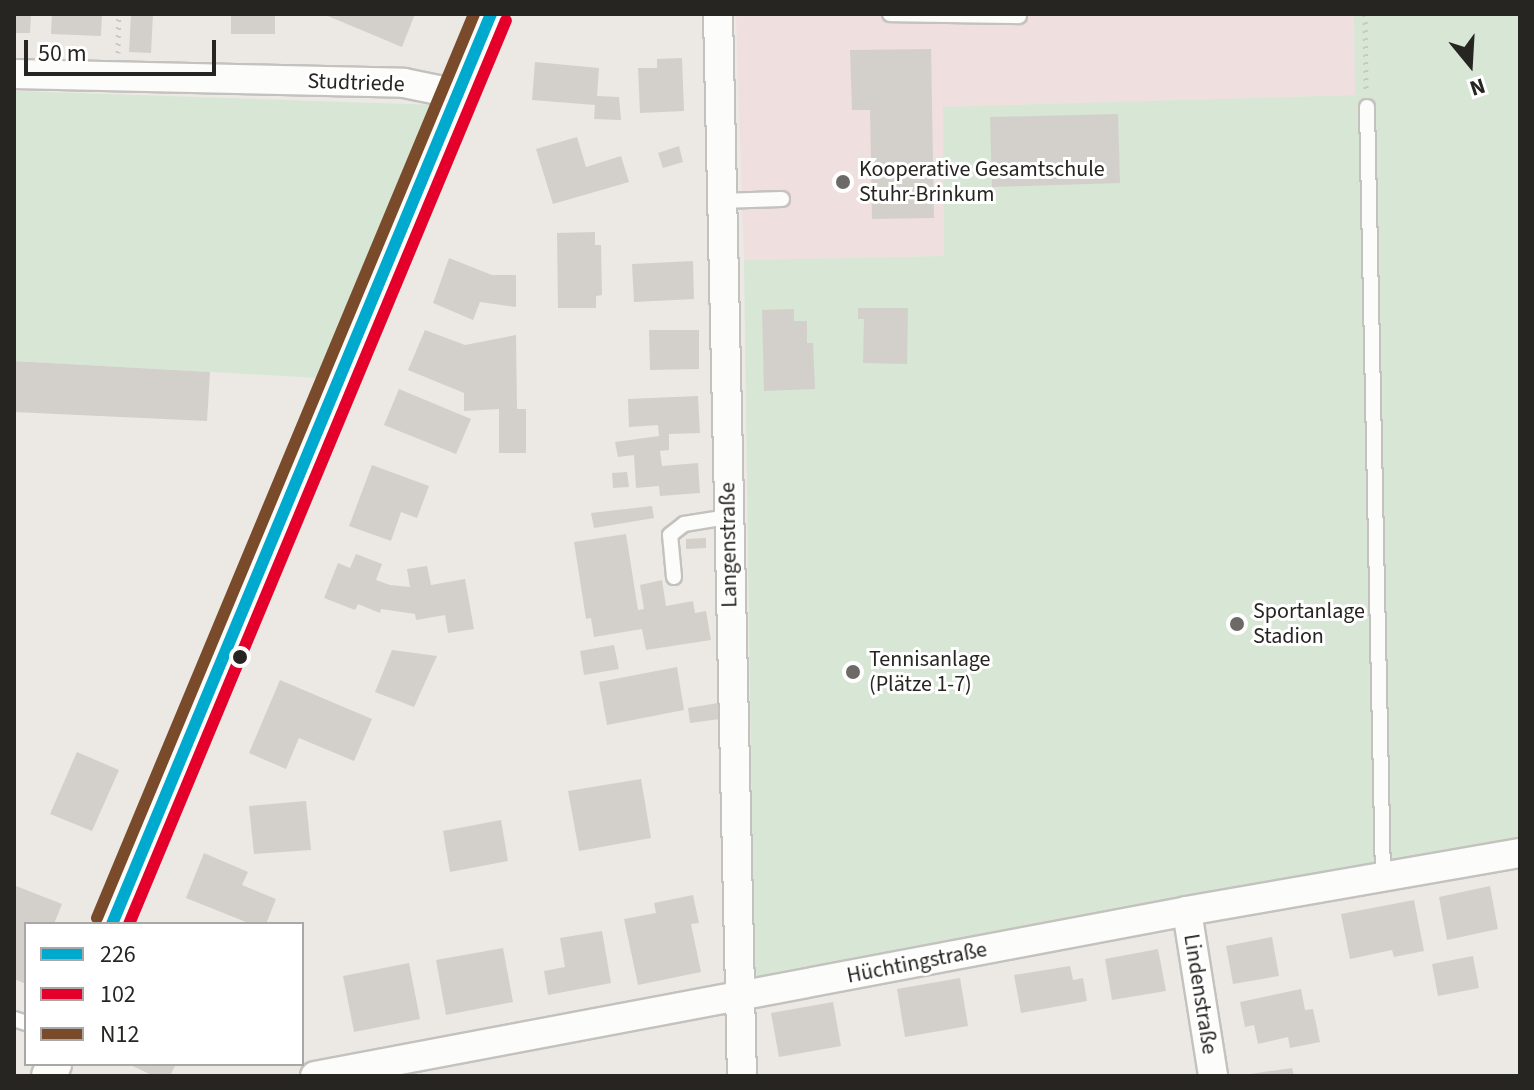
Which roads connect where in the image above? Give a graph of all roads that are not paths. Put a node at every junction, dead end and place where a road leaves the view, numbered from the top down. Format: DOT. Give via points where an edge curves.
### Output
graph roads {
  1 [pos="491,14"];
  2 [pos="718,14"];
  3 [pos="890,14"];
  4 [pos="1019,16"];
  5 [pos="14,74"];
  6 [pos="458,94"];
  7 [pos="1367,107"];
  8 [pos="782,199"];
  9 [pos="720,201"];
  10 [pos="728,517"];
  11 [pos="674,577"];
  12 [pos="1520,853"];
  13 [pos="1383,877"];
  14 [pos="1187,911"];
  15 [pos="113,922"];
  16 [pos="740,997"];
  17 [pos="315,1076"];
  18 [pos="742,1076"];
  19 [pos="1213,1076"];
  1 -- 6 [label="street"];
  2 -- 9 [label="street, Langenstraße"];
  3 -- 4 [label="lane"];
  5 -- 6 [label="street, Studtriede" via="404,83"];
  6 -- 15 [label="street"];
  7 -- 13 [label="lane"];
  8 -- 9 [label="lane"];
  9 -- 10 [label="street, Langenstraße"];
  10 -- 11 [label="lane" via="684,524 670,535"];
  10 -- 16 [label="street, Langenstraße"];
  12 -- 13 [label="street, Hüchtingstraße"];
  13 -- 14 [label="street, Hüchtingstraße"];
  14 -- 16 [label="street, Hüchtingstraße"];
  14 -- 19 [label="street, Lindenstraße"];
  16 -- 17 [label="street, Hüchtingstraße"];
  16 -- 18 [label="street, Langenstraße"];
}
